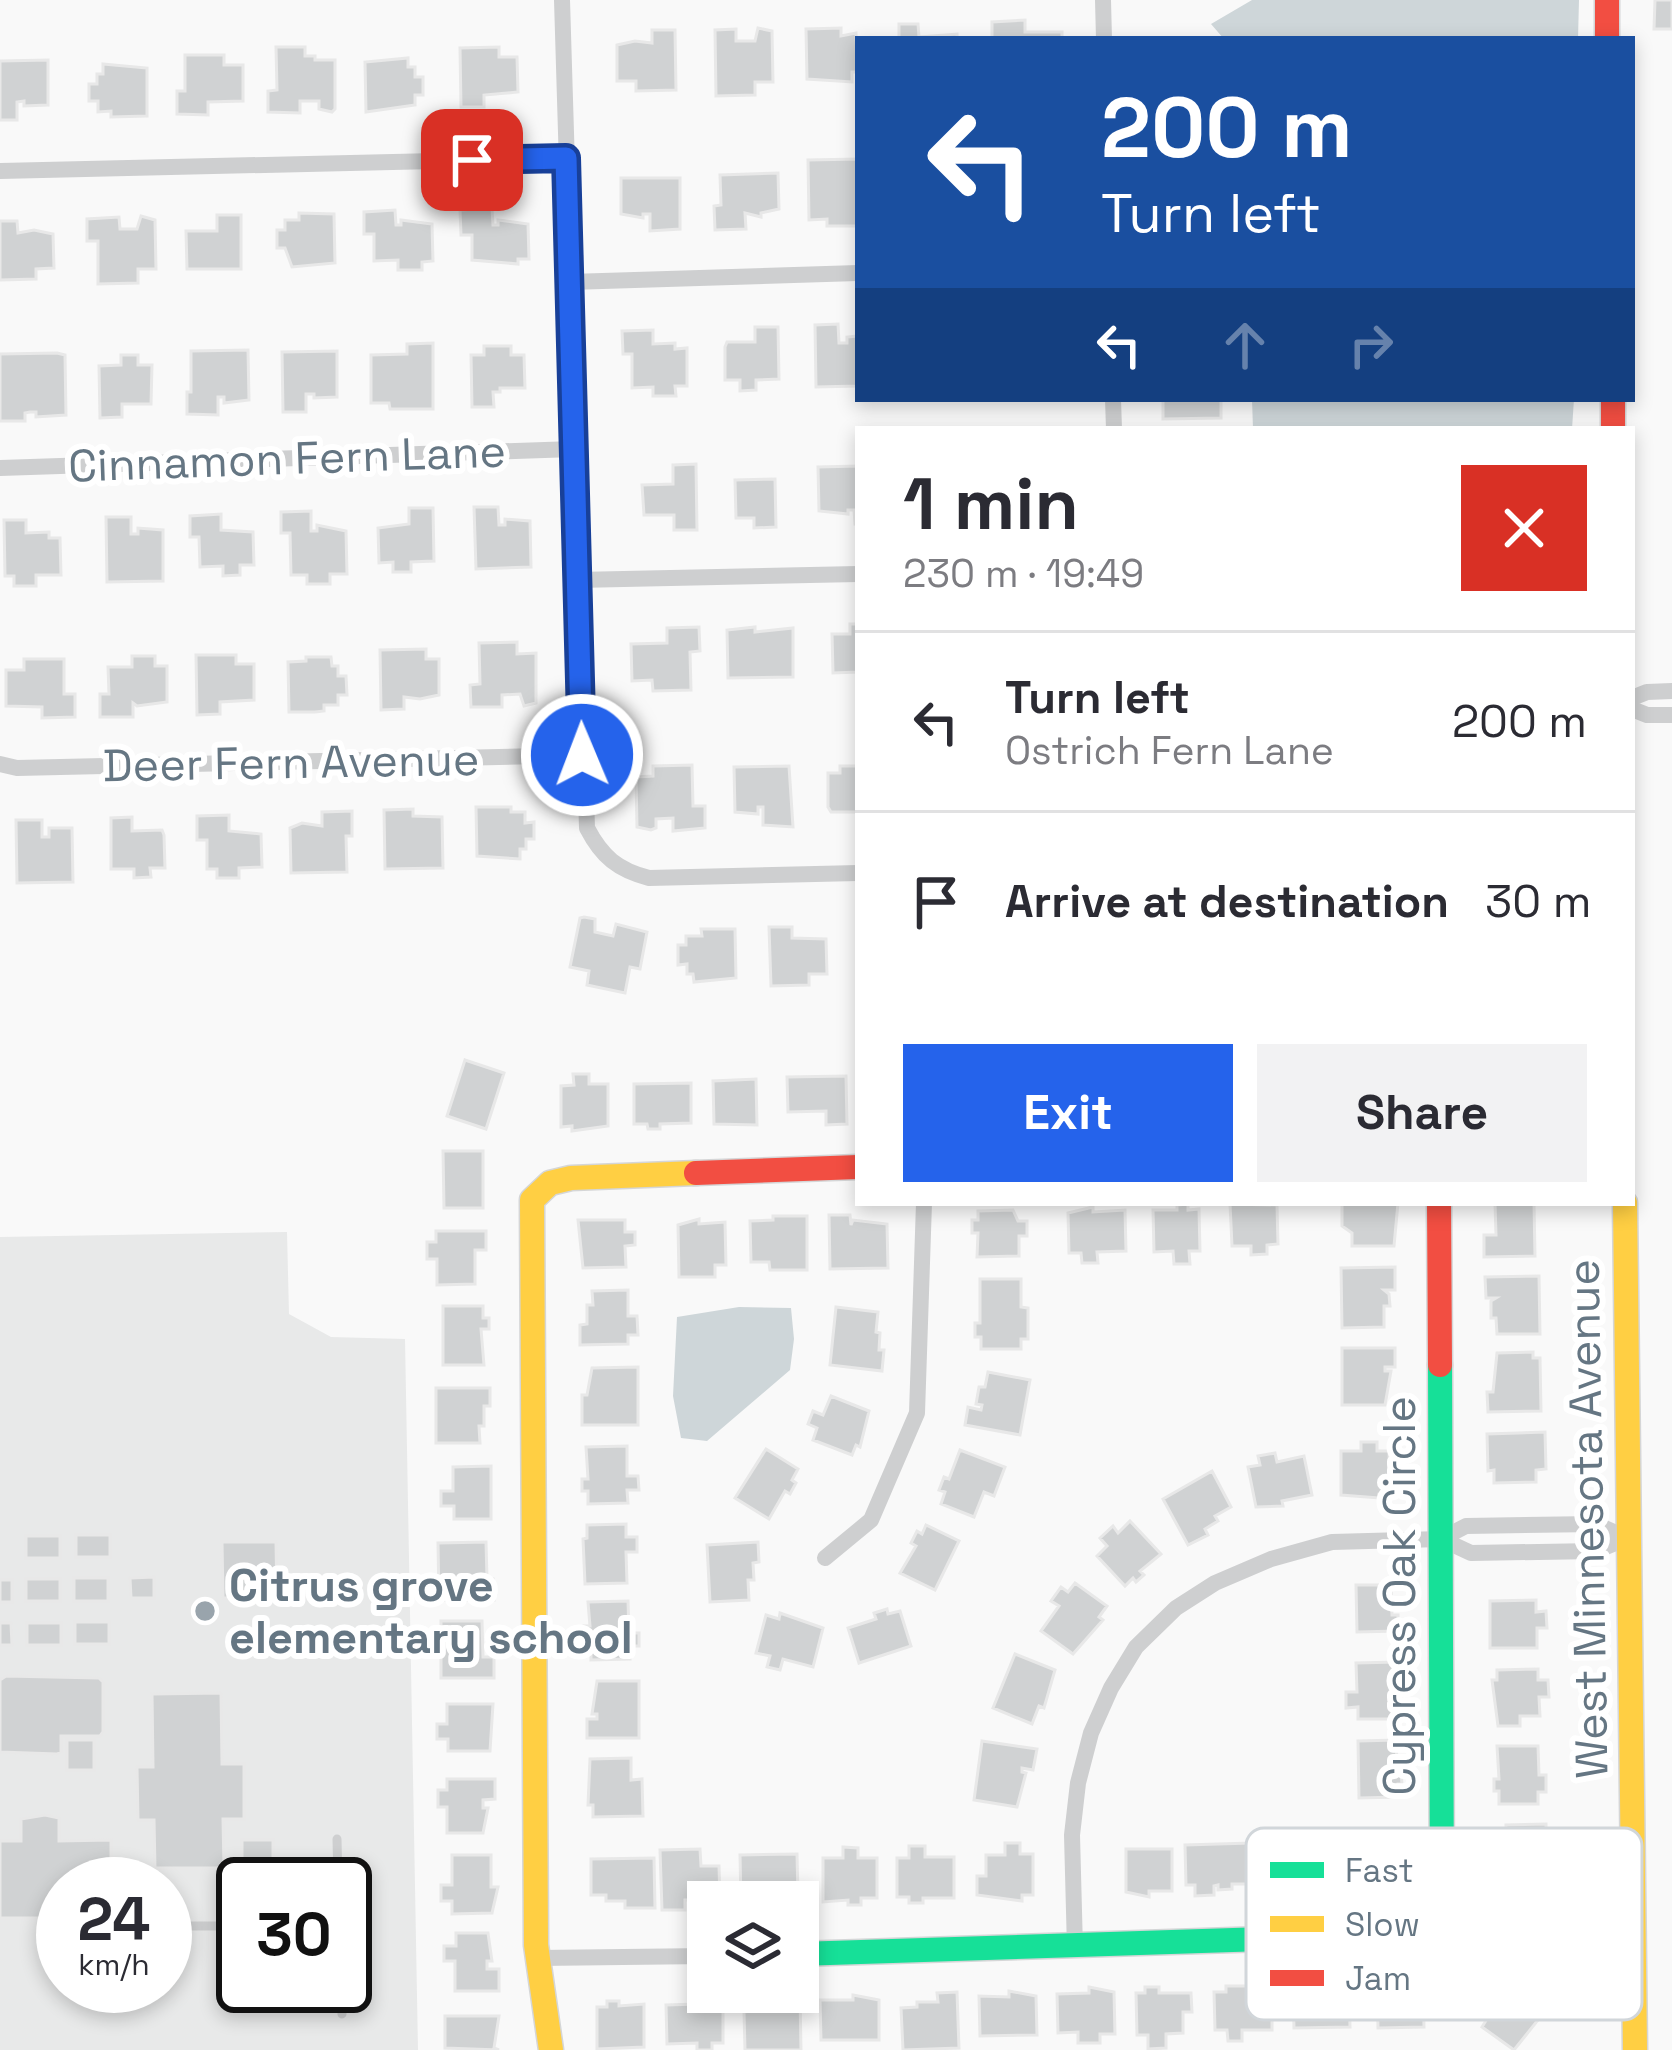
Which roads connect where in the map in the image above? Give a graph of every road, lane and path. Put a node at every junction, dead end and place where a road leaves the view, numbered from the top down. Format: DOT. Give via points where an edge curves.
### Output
graph roads {
  1 [pos="562,0"];
  2 [pos="1103,0"];
  3 [pos="1607,0"];
  4 [pos="1104,36"];
  5 [pos="1607,36"];
  6 [pos="566,158"];
  7 [pos="0,171"];
  8 [pos="855,273"];
  9 [pos="570,282"];
  10 [pos="574,448"];
  11 [pos="0,468"];
  12 [pos="855,574"];
  13 [pos="578,580"];
  14 [pos="1672,691"];
  15 [pos="1635,697"];
  16 [pos="1635,710"];
  17 [pos="1672,715"];
  18 [pos="582,755"];
  19 [pos="0,764"];
  20 [pos="855,873"];
  21 [pos="855,1167"];
  22 [pos="924,1206"];
  23 [pos="1438,1206"];
  24 [pos="1625,1206"];
  25 [pos="1628,1538"];
  26 [pos="1442,1539"];
  27 [pos="825,1558"];
  28 [pos="1442,1828"];
  29 [pos="1633,1828"];
  30 [pos="337,1839"];
  31 [pos="337,1857"];
  32 [pos="1246,1941"];
  33 [pos="1075,1948"];
  34 [pos="819,1954"];
  35 [pos="687,1956"];
  36 [pos="538,1958"];
  37 [pos="1636,2020"];
  38 [pos="550,2050"];
  39 [pos="1636,2050"];
  1 -- 6 [label="street"];
  2 -- 4 [label="street"];
  3 -- 5 [label="street"];
  6 -- 7 [label="street"];
  6 -- 9 [label="street"];
  8 -- 9 [label="street"];
  9 -- 10 [label="street"];
  10 -- 11 [label="street, Cinnamon Fern Lane"];
  10 -- 13 [label="street"];
  12 -- 13 [label="street"];
  13 -- 18 [label="street"];
  14 -- 15 [label="street"];
  16 -- 17 [label="street"];
  18 -- 19 [label="street, Deer Fern Avenue"];
  18 -- 20 [label="street" via="587,828 622,871 649,878"];
  21 -- 36 [label="street" via="572,1178 550,1183 532,1200"];
  22 -- 27 [label="street" via="916,1413 872,1520"];
  23 -- 26 [label="street, Cypress Oak Circle"];
  24 -- 25 [label="street, West Minnesota Avenue"];
  25 -- 26 [label="street" via="1596,1551 1471,1553"];
  25 -- 26 [label="street" via="1596,1523 1466,1526"];
  25 -- 29 [label="street, West Minnesota Avenue"];
  26 -- 28 [label="street, Cypress Oak Circle"];
  26 -- 33 [label="street" via="1331,1541 1271,1559 1176,1608 1136,1647 1091,1733 1078,1783"];
  30 -- 31 [label="lane"];
  32 -- 33 [label="street, Cypress Oak Circle"];
  33 -- 34 [label="street, Cypress Oak Circle"];
  35 -- 36 [label="street"];
  36 -- 38 [label="street"];
  37 -- 39 [label="street, West Minnesota Avenue"];
}
